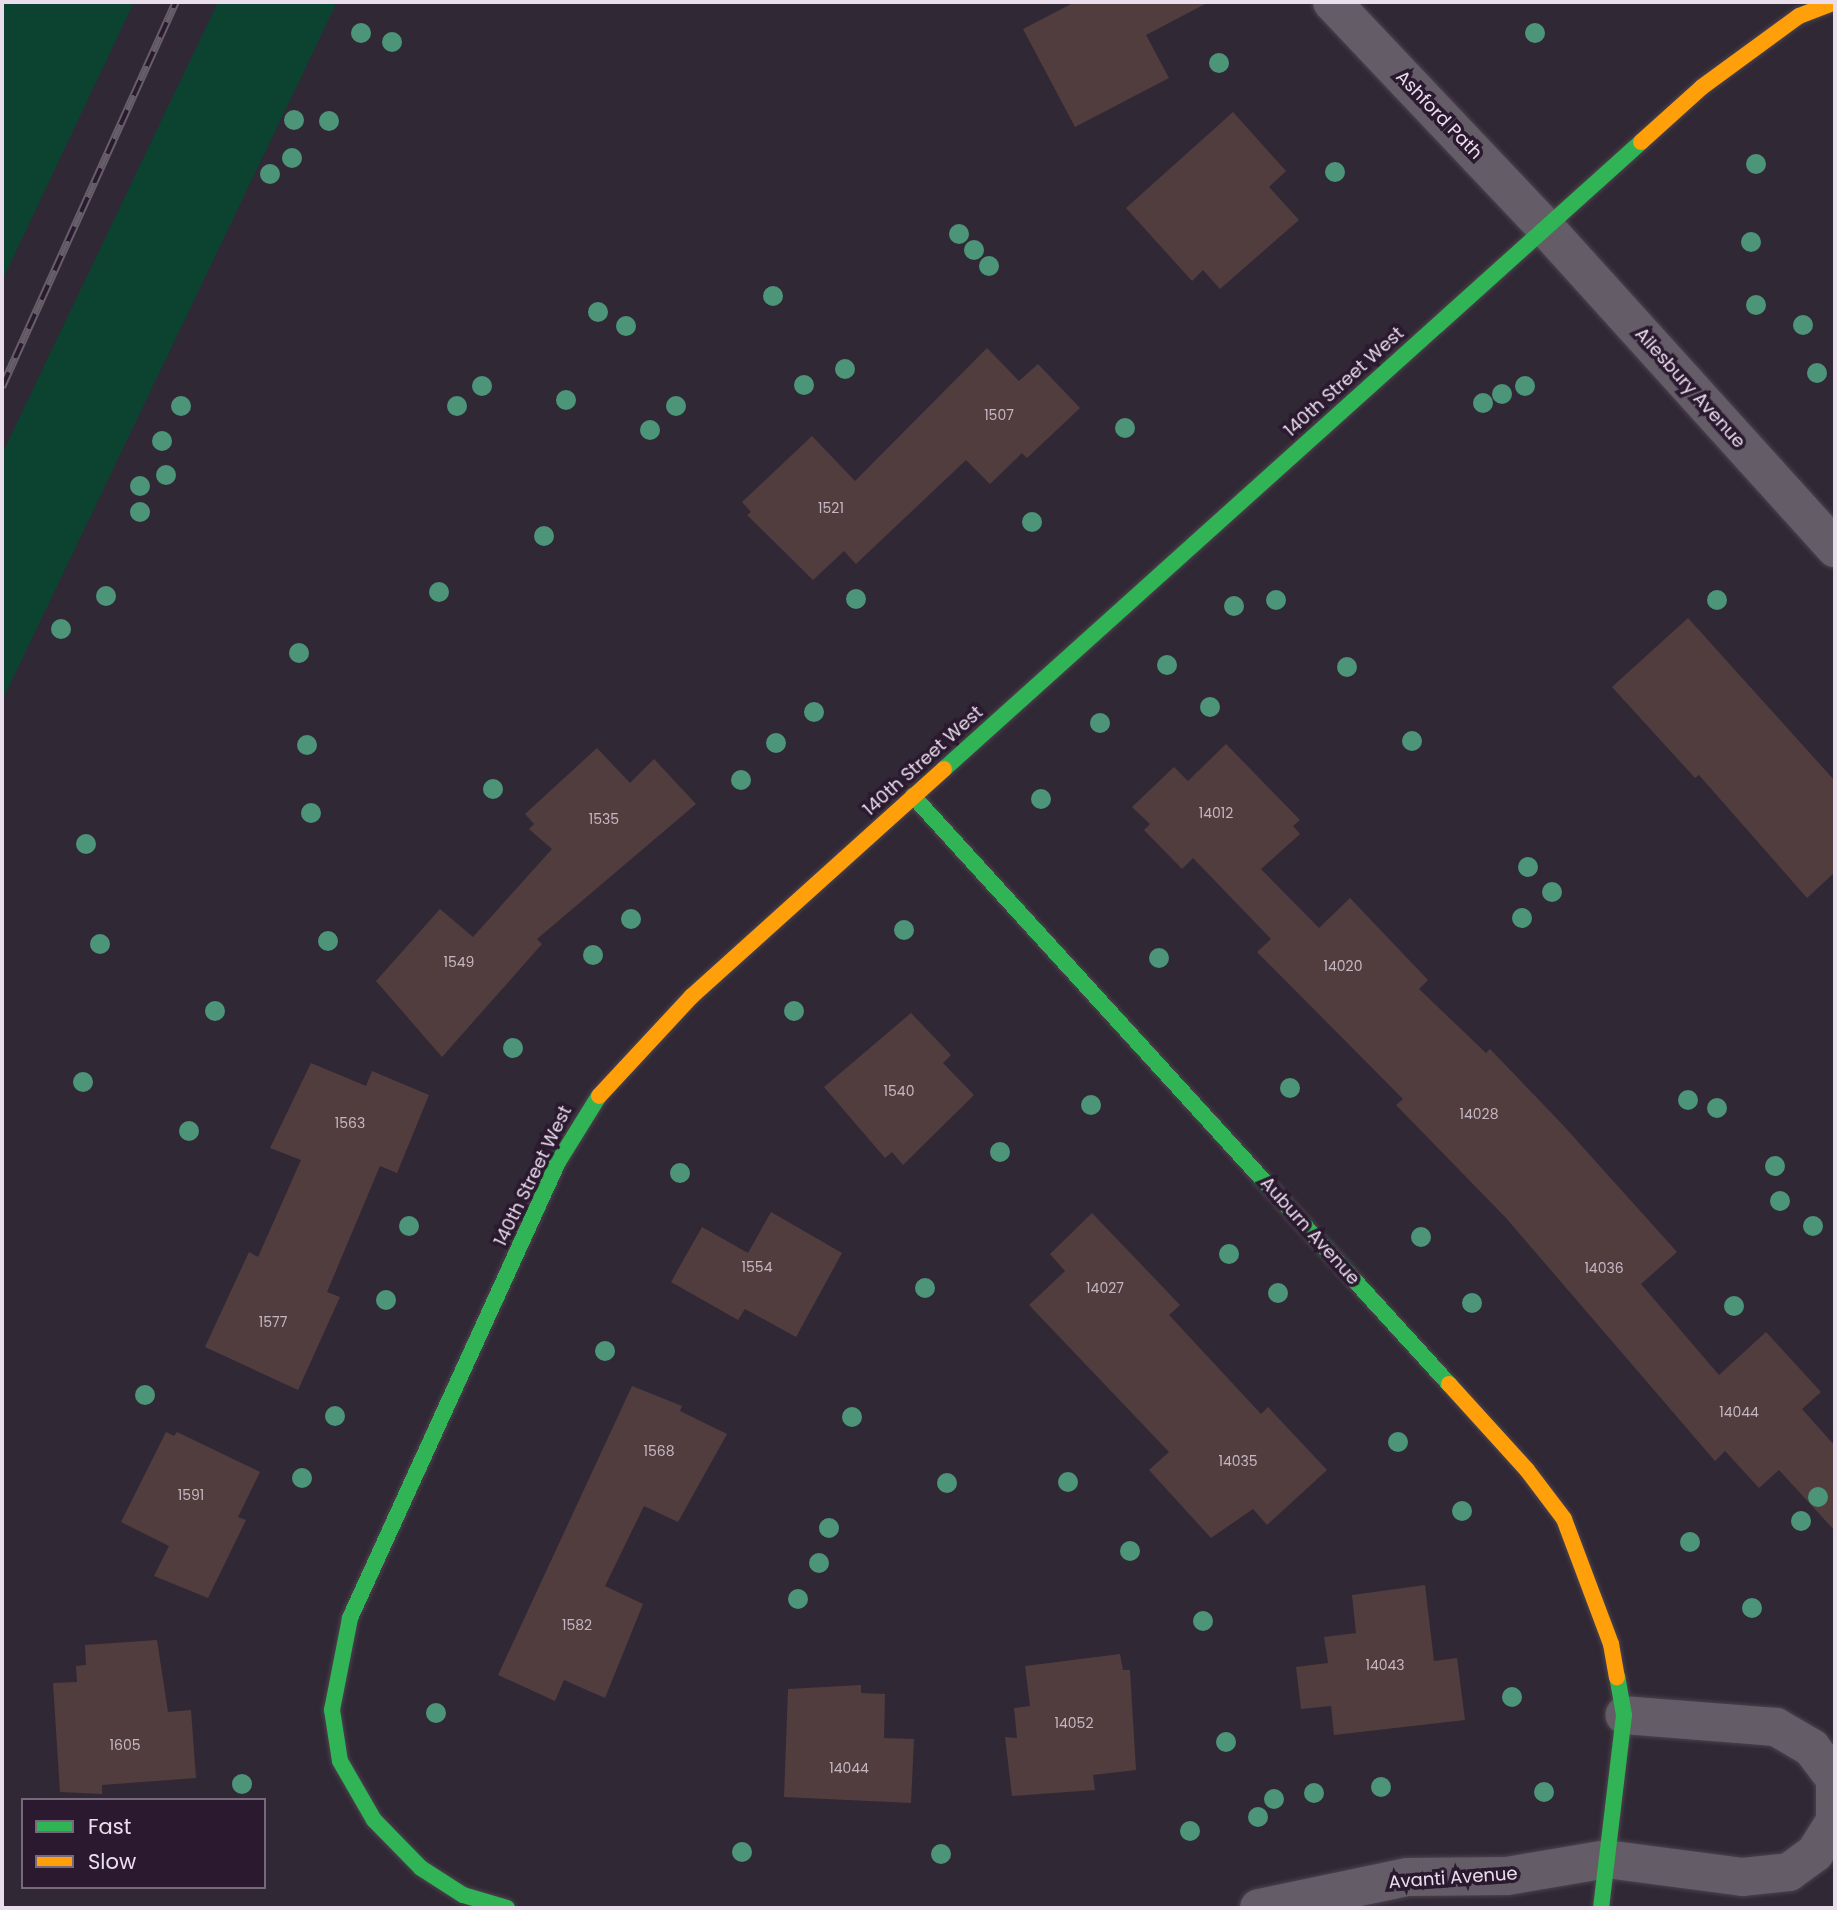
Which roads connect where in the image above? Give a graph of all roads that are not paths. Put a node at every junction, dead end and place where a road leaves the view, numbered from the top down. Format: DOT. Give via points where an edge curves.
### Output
graph roads {
  1 [pos="1332,2"];
  2 [pos="1835,2"];
  3 [pos="1545,228"];
  4 [pos="1835,548"];
  5 [pos="913,796"];
  6 [pos="1624,1715"];
  7 [pos="1606,1859"];
  8 [pos="507,1908"];
  9 [pos="1259,1908"];
  10 [pos="1601,1908"];
  1 -- 3 [label="street, Ashford Path"];
  2 -- 3 [label="street, 140th Street West" via="1799,16 1702,87"];
  3 -- 4 [label="street, Ailesbury Avenue"];
  3 -- 5 [label="street, 140th Street West"];
  5 -- 6 [label="street, Auburn Avenue" via="1527,1470 1564,1519 1589,1578 1611,1644"];
  5 -- 8 [label="street, 140th Street West" via="692,996 587,1109 558,1162 350,1618 332,1710 340,1761 374,1820 421,1868 463,1895"];
  6 -- 7 [label="street, Auburn Avenue"];
  6 -- 7 [label="street" via="1776,1727 1812,1748 1835,1779 1835,1821 1815,1853 1789,1872 1743,1877"];
  7 -- 9 [label="street, Avanti Avenue" via="1507,1876 1408,1877"];
  7 -- 10 [label="street, Auburn Avenue"];
}
